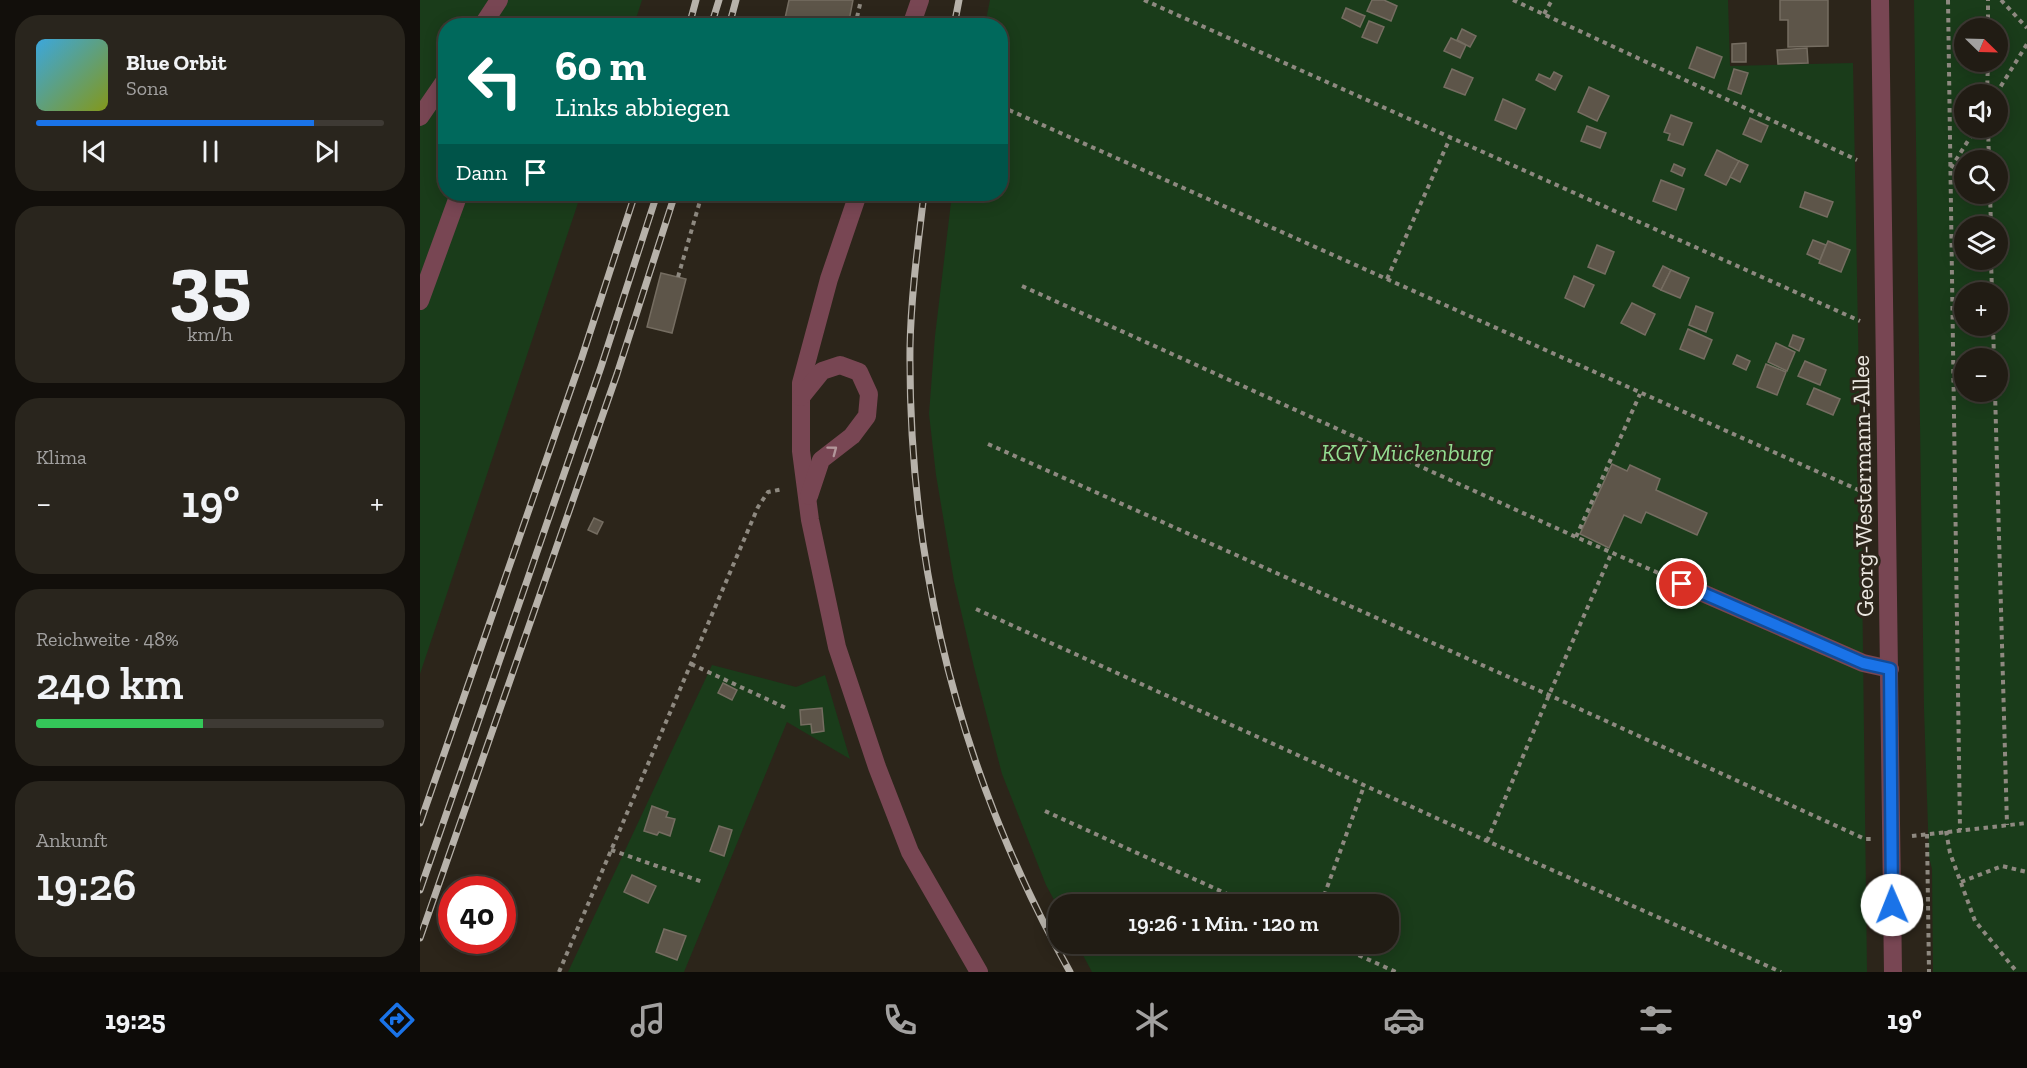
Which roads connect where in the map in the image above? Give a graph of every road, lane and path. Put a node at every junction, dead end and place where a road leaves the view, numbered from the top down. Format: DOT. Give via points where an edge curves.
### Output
graph roads {
  1 [pos="499,0"];
  2 [pos="861,0"];
  3 [pos="920,0"];
  4 [pos="1144,0"];
  5 [pos="1513,0"];
  6 [pos="1552,0"];
  7 [pos="1880,0"];
  8 [pos="1948,0"];
  9 [pos="1988,0"];
  10 [pos="2001,0"];
  11 [pos="1544,15"];
  12 [pos="487,18"];
  13 [pos="857,18"];
  14 [pos="914,18"];
  15 [pos="1988,18"];
  16 [pos="2027,28"];
  17 [pos="2027,44"];
  18 [pos="2002,84"];
  19 [pos="437,86"];
  20 [pos="1009,110"];
  21 [pos="420,117"];
  22 [pos="1450,138"];
  23 [pos="1970,138"];
  24 [pos="1857,160"];
  25 [pos="1950,169"];
  26 [pos="456,201"];
  27 [pos="700,201"];
  28 [pos="856,201"];
  29 [pos="678,277"];
  30 [pos="1387,279"];
  31 [pos="1022,286"];
  32 [pos="420,301"];
  33 [pos="1860,321"];
  34 [pos="1640,394"];
  35 [pos="801,397"];
  36 [pos="1995,402"];
  37 [pos="988,444"];
  38 [pos="1863,492"];
  39 [pos="807,500"];
  40 [pos="1576,537"];
  41 [pos="1612,552"];
  42 [pos="1682,584"];
  43 [pos="976,609"];
  44 [pos="691,664"];
  45 [pos="1890,669"];
  46 [pos="1549,695"];
  47 [pos="786,708"];
  48 [pos="1364,786"];
  49 [pos="1044,811"];
  50 [pos="2027,823"];
  51 [pos="2007,825"];
  52 [pos="1960,830"];
  53 [pos="1946,831"];
  54 [pos="1891,838"];
  55 [pos="1487,841"];
  56 [pos="611,850"];
  57 [pos="2027,872"];
  58 [pos="703,882"];
  59 [pos="1961,882"];
  60 [pos="1227,894"];
  61 [pos="1325,894"];
  62 [pos="1356,954"];
  63 [pos="559,972"];
  64 [pos="979,972"];
  65 [pos="1396,972"];
  66 [pos="1781,972"];
  67 [pos="1893,972"];
  68 [pos="1929,972"];
  69 [pos="2017,972"];
  1 -- 12 [label="street"];
  2 -- 13 [label="path"];
  3 -- 14 [label="street"];
  4 -- 22 [label="path"];
  5 -- 11 [label="path"];
  6 -- 11 [label="path"];
  7 -- 45 [label="street, Georg-Westermann-Allee"];
  8 -- 25 [label="path"];
  9 -- 15 [label="path"];
  10 -- 16 [label="path"];
  11 -- 24 [label="path"];
  17 -- 18 [label="path"];
  19 -- 21 [label="street"];
  20 -- 30 [label="path"];
  22 -- 30 [label="path"];
  22 -- 33 [label="path"];
  23 -- 25 [label="path"];
  25 -- 52 [label="path"];
  26 -- 32 [label="street"];
  27 -- 29 [label="path"];
  28 -- 35 [label="street" via="829,279 801,383"];
  30 -- 34 [label="path"];
  31 -- 40 [label="path"];
  34 -- 38 [label="path"];
  34 -- 40 [label="path"];
  35 -- 39 [label="street" via="801,452"];
  39 -- 35 [label="street, one-way" via="821,460 852,436 867,416 869,394 859,372 840,365 822,370"];
  36 -- 51 [label="path"];
  37 -- 46 [label="path"];
  39 -- 44 [label="path" via="796,490 768,492"];
  39 -- 64 [label="street" via="837,647 877,767 910,852"];
  40 -- 41 [label="path"];
  41 -- 42 [label="path"];
  41 -- 46 [label="path"];
  42 -- 45 [label="street" via="1863,663"];
  43 -- 48 [label="path"];
  44 -- 47 [label="path"];
  44 -- 56 [label="path"];
  45 -- 54 [label="street, Georg-Westermann-Allee"];
  46 -- 54 [label="path" via="1865,839"];
  46 -- 55 [label="path"];
  48 -- 55 [label="path"];
  48 -- 61 [label="path"];
  49 -- 60 [label="path"];
  50 -- 51 [label="path"];
  51 -- 52 [label="path"];
  52 -- 53 [label="path"];
  53 -- 59 [label="path"];
  53 -- 68 [label="path" via="1927,834"];
  54 -- 67 [label="street, Georg-Westermann-Allee"];
  55 -- 66 [label="path"];
  56 -- 58 [label="path"];
  56 -- 63 [label="path"];
  57 -- 59 [label="path" via="2002,866"];
  59 -- 69 [label="path" via="1975,921"];
  62 -- 65 [label="path"];
}
